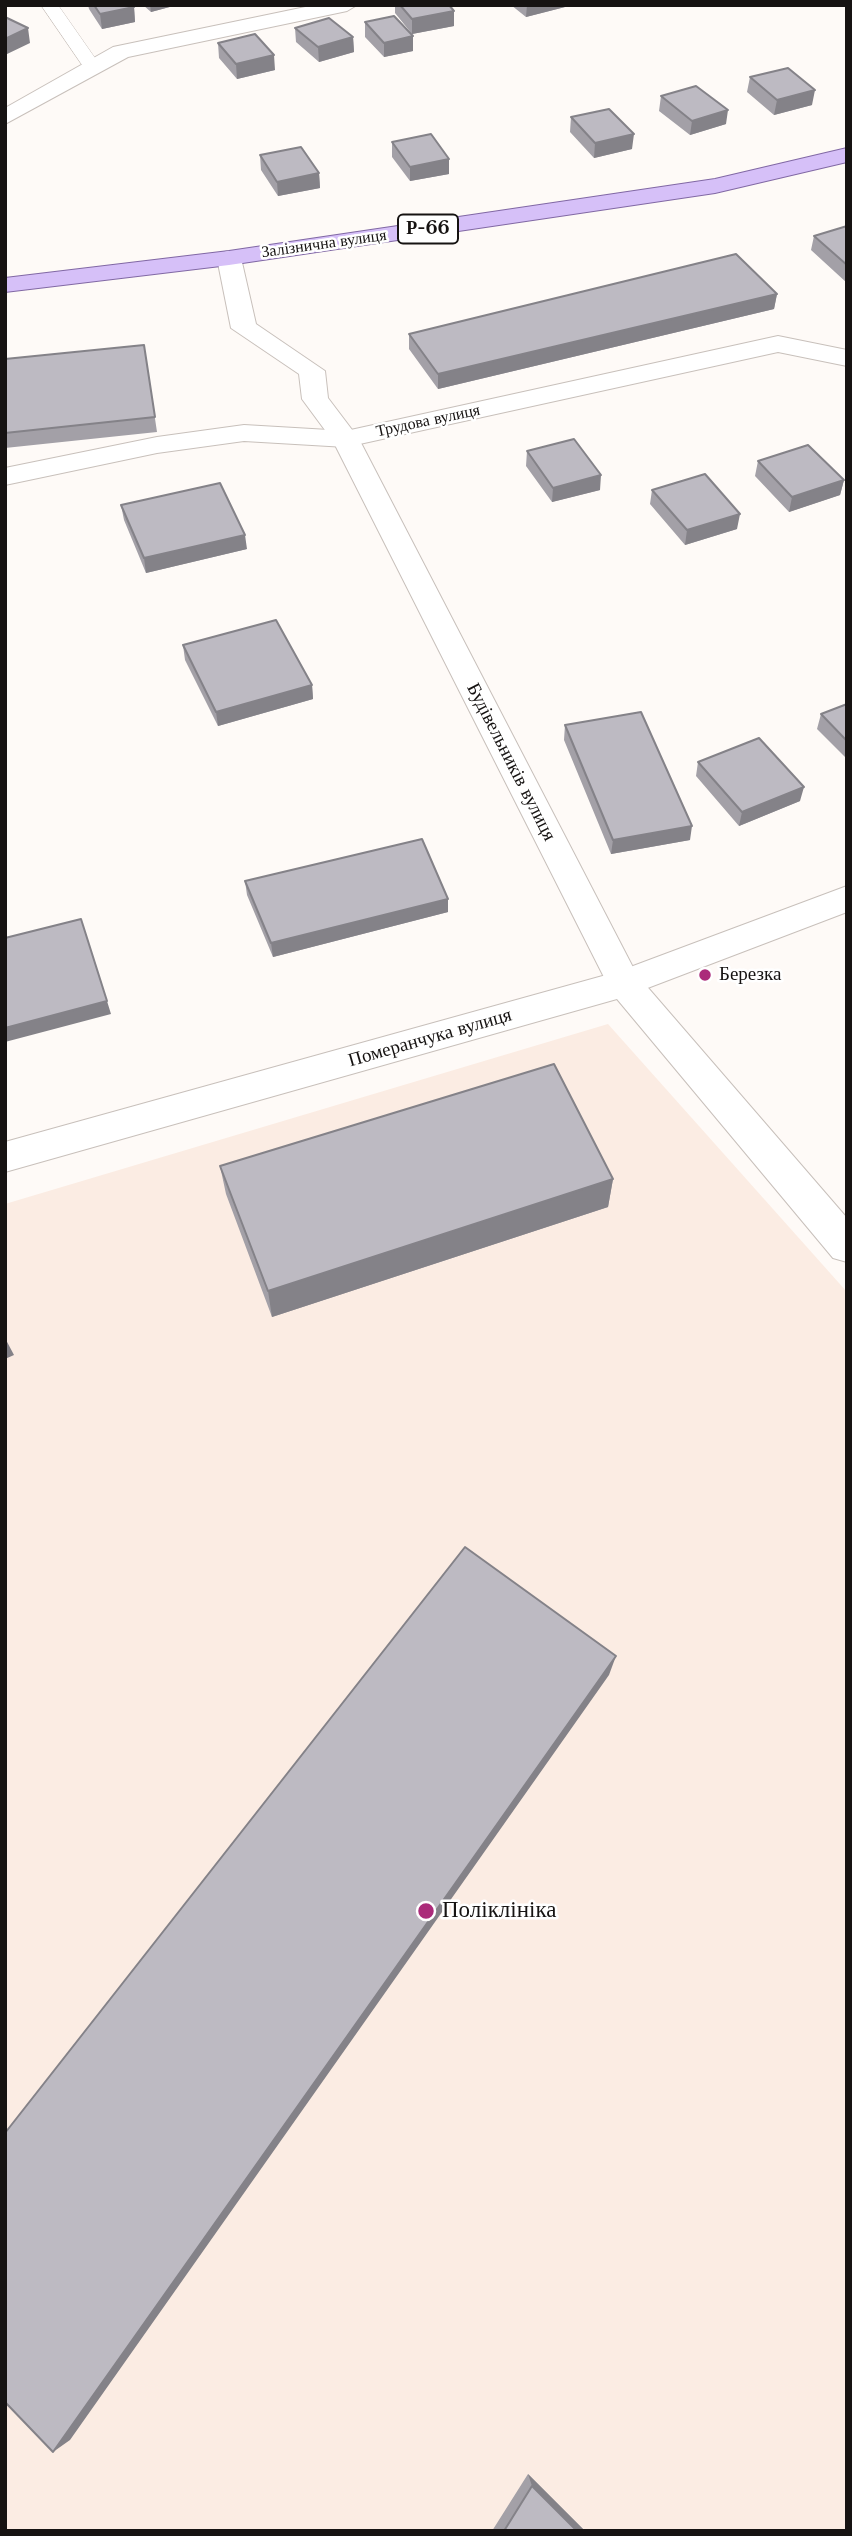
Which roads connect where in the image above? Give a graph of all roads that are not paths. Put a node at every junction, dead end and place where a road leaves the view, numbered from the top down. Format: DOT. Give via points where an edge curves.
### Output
graph roads {
  1 [pos="49,5"];
  2 [pos="347,5"];
  3 [pos="93,68"];
  4 [pos="5,117"];
  5 [pos="847,155"];
  6 [pos="229,258"];
  7 [pos="5,285"];
  8 [pos="847,358"];
  9 [pos="346,439"];
  10 [pos="5,477"];
  11 [pos="847,898"];
  12 [pos="624,984"];
  13 [pos="5,1157"];
  14 [pos="847,1245"];
  1 -- 3 [label="lane"];
  2 -- 3 [label="street" via="121,52"];
  3 -- 4 [label="street"];
  5 -- 6 [label="main road, Залізнична вулиця / Р-66" via="715,186"];
  6 -- 7 [label="main road, Залізнична вулиця / Р-66"];
  6 -- 9 [label="street, Будівельників вулиця" via="244,328 312,371 315,399"];
  8 -- 9 [label="street, Трудова вулиця" via="778,344"];
  9 -- 10 [label="street, Трудова вулиця" via="244,433 157,445"];
  9 -- 12 [label="street, Будівельників вулиця"];
  11 -- 12 [label="street, Померанчука вулиця"];
  12 -- 13 [label="street, Померанчука вулиця"];
  12 -- 14 [label="street, Будівельників вулиця"];
}
